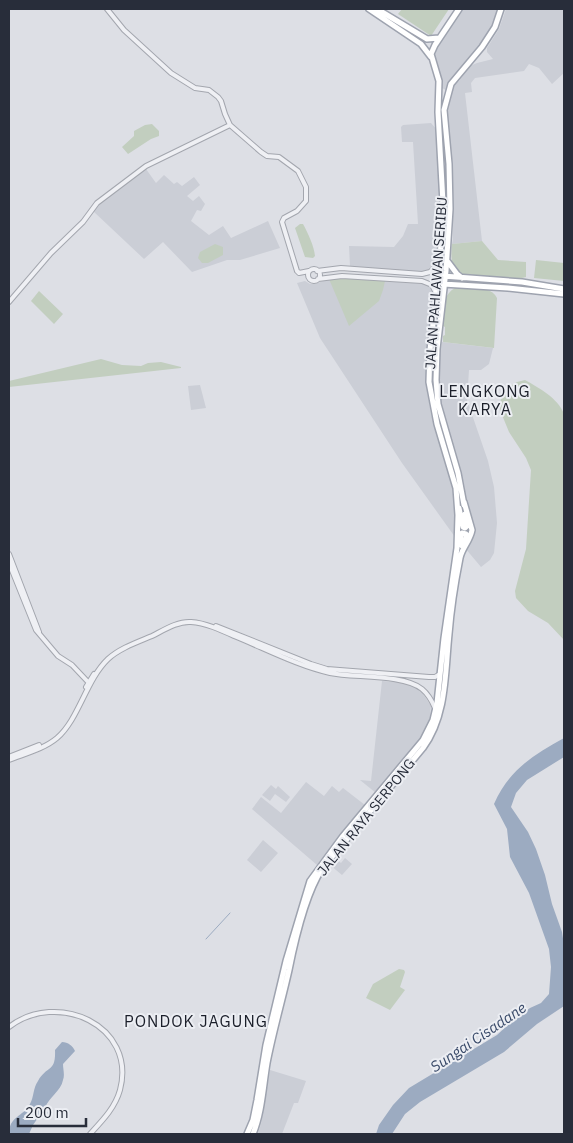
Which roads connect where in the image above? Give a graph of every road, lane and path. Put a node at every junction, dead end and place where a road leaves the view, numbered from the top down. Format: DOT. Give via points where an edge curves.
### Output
graph roads {
  1 [pos="107,9"];
  2 [pos="368,9"];
  3 [pos="377,9"];
  4 [pos="459,9"];
  5 [pos="501,9"];
  6 [pos="439,38"];
  7 [pos="427,40"];
  8 [pos="421,44"];
  9 [pos="431,58"];
  10 [pos="230,125"];
  11 [pos="440,261"];
  12 [pos="447,261"];
  13 [pos="317,270"];
  14 [pos="309,271"];
  15 [pos="445,276"];
  16 [pos="462,278"];
  17 [pos="318,279"];
  18 [pos="438,279"];
  19 [pos="476,280"];
  20 [pos="444,284"];
  21 [pos="458,285"];
  22 [pos="476,286"];
  23 [pos="564,288"];
  24 [pos="564,294"];
  25 [pos="436,295"];
  26 [pos="9,302"];
  27 [pos="442,303"];
  28 [pos="457,502"];
  29 [pos="464,502"];
  30 [pos="457,546"];
  31 [pos="9,554"];
  32 [pos="460,555"];
  33 [pos="9,563"];
  34 [pos="203,623"];
  35 [pos="39,632"];
  36 [pos="440,674"];
  37 [pos="89,683"];
  38 [pos="436,709"];
  39 [pos="9,758"];
  40 [pos="399,773"];
  41 [pos="9,1028"];
  42 [pos="260,1096"];
  43 [pos="90,1134"];
  44 [pos="247,1134"];
  45 [pos="254,1134"];
  1 -- 10 [label="street" via="124,30 171,73 218,97"];
  2 -- 8 [label="main road"];
  3 -- 7 [label="main road"];
  4 -- 6 [label="main road"];
  5 -- 12 [label="main road, JALAN PAHLAWAN SERIBU" via="490,34 454,80 446,100 444,115 450,203"];
  6 -- 7 [label="main road"];
  6 -- 9 [label="main road"];
  7 -- 8 [label="main road" via="428,45"];
  8 -- 9 [label="main road, JALAN PAHLAWAN SERIBU"];
  9 -- 11 [label="main road, JALAN PAHLAWAN SERIBU" via="440,89 438,112 443,204"];
  10 -- 14 [label="street" via="261,152 279,158 302,177 306,201 282,222 297,271"];
  10 -- 26 [label="street" via="146,166 97,203"];
  11 -- 13 [label="street" via="433,270 422,274 341,268"];
  11 -- 18 [label="main road, JALAN PAHLAWAN SERIBU"];
  12 -- 15 [label="main road, JALAN PAHLAWAN SERIBU"];
  12 -- 16 [label="main road"];
  13 -- 14 [label="street"];
  13 -- 17 [label="street"];
  14 -- 17 [label="street" via="310,280"];
  15 -- 16 [label="main road"];
  15 -- 18 [label="main road"];
  15 -- 20 [label="main road, JALAN PAHLAWAN SERIBU"];
  16 -- 19 [label="main road"];
  17 -- 25 [label="street" via="342,276 422,282 432,285"];
  18 -- 20 [label="main road"];
  18 -- 25 [label="main road, JALAN PAHLAWAN SERIBU"];
  19 -- 22 [label="main road" via="471,282"];
  19 -- 23 [label="main road"];
  20 -- 21 [label="main road"];
  20 -- 27 [label="main road, JALAN PAHLAWAN SERIBU"];
  21 -- 22 [label="main road"];
  21 -- 27 [label="main road" via="448,291"];
  22 -- 24 [label="main road"];
  25 -- 28 [label="main road, JALAN PAHLAWAN SERIBU" via="429,382"];
  27 -- 29 [label="main road, JALAN PAHLAWAN SERIBU" via="436,349 436,393"];
  28 -- 29 [label="main road" via="465,528 468,526"];
  28 -- 30 [label="main road, JALAN RAYA SERPONG"];
  29 -- 32 [label="main road, JALAN RAYA SERPONG" via="472,530"];
  30 -- 32 [label="main road" via="462,533 466,534"];
  30 -- 36 [label="main road, JALAN RAYA SERPONG"];
  31 -- 35 [label="street"];
  32 -- 40 [label="main road, JALAN RAYA SERPONG" via="437,723 427,742"];
  33 -- 35 [label="street"];
  34 -- 36 [label="street" via="327,669 429,677"];
  34 -- 37 [label="street" via="181,623 117,652"];
  34 -- 38 [label="street" via="316,669 413,684 426,693"];
  35 -- 37 [label="street" via="58,656"];
  36 -- 38 [label="main road, JALAN RAYA SERPONG"];
  37 -- 39 [label="street" via="57,738 40,748"];
  38 -- 40 [label="main road, JALAN RAYA SERPONG" via="427,734"];
  40 -- 42 [label="main road, JALAN RAYA SERPONG" via="315,880 296,933"];
  41 -- 43 [label="street" via="35,1015 66,1013 75,1014 100,1027 110,1038 118,1050 122,1066 120,1090 108,1115"];
  42 -- 44 [label="main road, JALAN RAYA SERPONG"];
  42 -- 45 [label="main road, JALAN RAYA SERPONG"];
}
